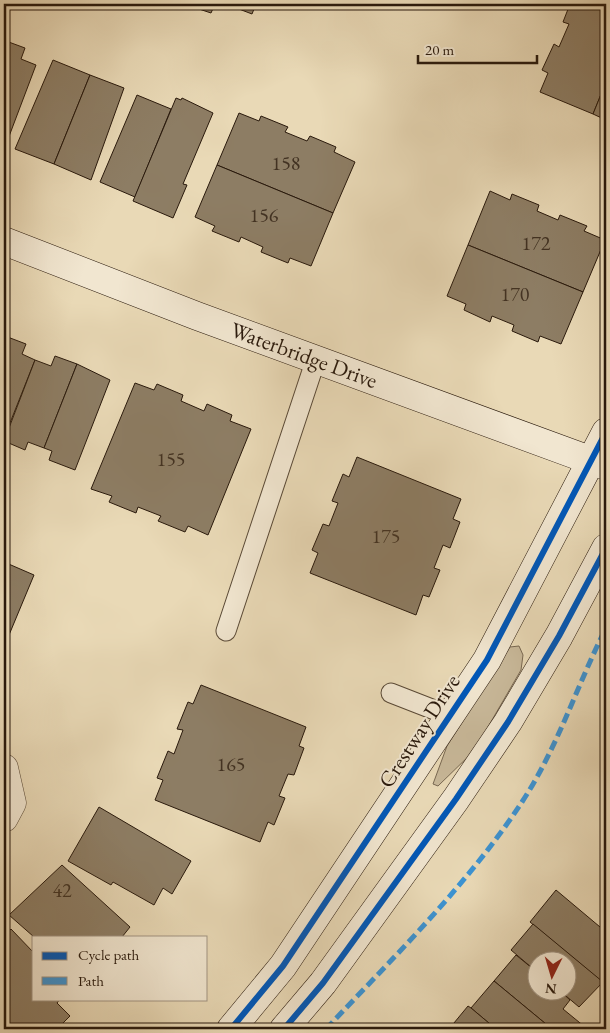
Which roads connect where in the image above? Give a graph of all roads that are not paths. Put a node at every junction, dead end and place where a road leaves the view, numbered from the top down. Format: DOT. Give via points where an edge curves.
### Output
graph roads {
  1 [pos="4,240"];
  2 [pos="316,359"];
  3 [pos="606,432"];
  4 [pos="599,462"];
  5 [pos="606,548"];
  6 [pos="226,631"];
  7 [pos="391,694"];
  8 [pos="450,716"];
  9 [pos="4,768"];
  10 [pos="4,818"];
  11 [pos="231,1029"];
  12 [pos="284,1029"];
  1 -- 2 [label="street, Waterbridge Drive"];
  2 -- 4 [label="street, Waterbridge Drive"];
  2 -- 6 [label="lane"];
  3 -- 4 [label="street, Crestway Drive"];
  4 -- 8 [label="street, Crestway Drive"];
  5 -- 12 [label="street" via="503,730 323,983"];
  7 -- 8 [label="lane"];
  8 -- 11 [label="street, Crestway Drive" via="284,966"];
  9 -- 10 [label="street" via="12,803"];
}
